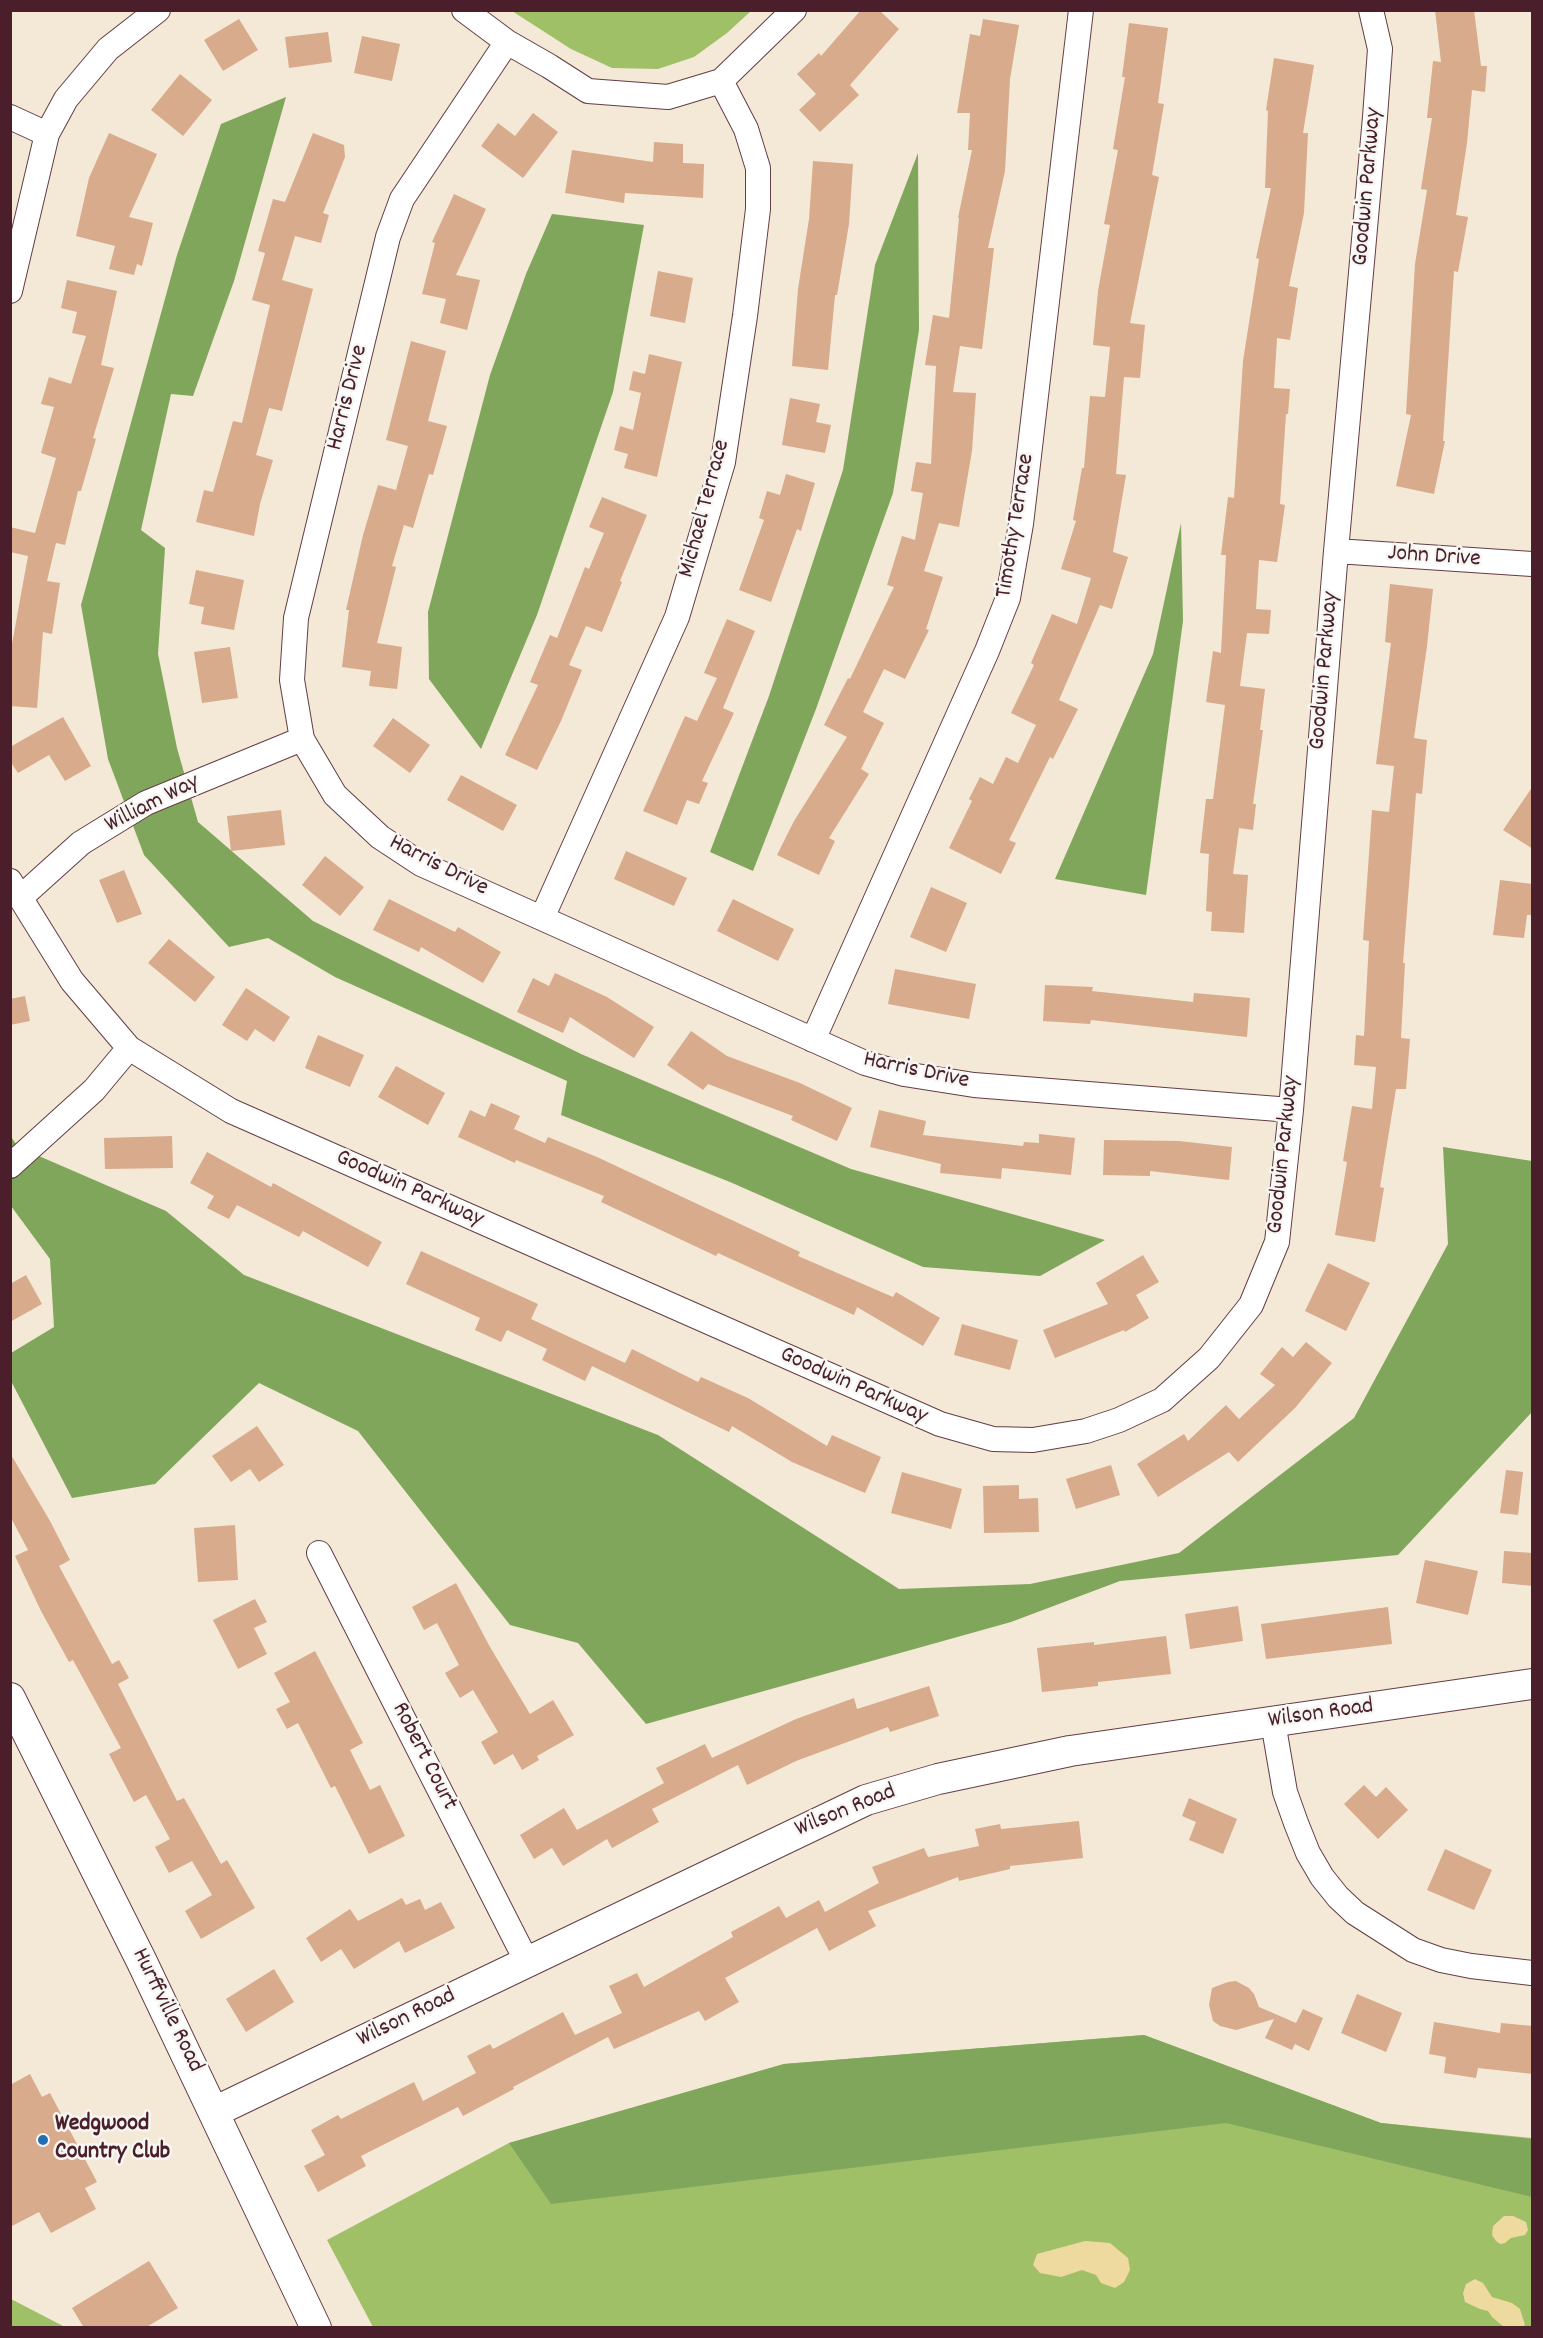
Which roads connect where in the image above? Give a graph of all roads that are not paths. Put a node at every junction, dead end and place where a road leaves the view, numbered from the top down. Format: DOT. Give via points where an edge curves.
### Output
graph roads {
  1 [pos="158,10"];
  2 [pos="464,10"];
  3 [pos="794,10"];
  4 [pos="1081,10"];
  5 [pos="1371,10"];
  6 [pos="507,42"];
  7 [pos="721,81"];
  8 [pos="10,117"];
  9 [pos="47,134"];
  10 [pos="10,291"];
  11 [pos="1336,551"];
  12 [pos="1533,564"];
  13 [pos="302,739"];
  14 [pos="15,890"];
  15 [pos="542,918"];
  16 [pos="813,1040"];
  17 [pos="129,1048"];
  18 [pos="1291,1110"];
  19 [pos="10,1166"];
  20 [pos="319,1553"];
  21 [pos="1533,1684"];
  22 [pos="10,1698"];
  23 [pos="1273,1722"];
  24 [pos="527,1962"];
  25 [pos="1533,1973"];
  26 [pos="214,2112"];
  27 [pos="316,2328"];
  1 -- 9 [label="street" via="108,49 66,99"];
  2 -- 6 [label="street"];
  3 -- 7 [label="street"];
  4 -- 16 [label="street, Timothy Terrace" via="1021,524 1008,598"];
  5 -- 11 [label="street, Goodwin Parkway" via="1380,49"];
  6 -- 7 [label="street" via="588,91 668,97"];
  6 -- 13 [label="street, Harris Drive" via="402,199 388,237 296,618 292,680"];
  7 -- 15 [label="street, Michael Terrace" via="746,129 758,168 758,209 723,462 677,617"];
  8 -- 9 [label="street"];
  9 -- 10 [label="street"];
  11 -- 12 [label="street, John Drive"];
  11 -- 18 [label="street, Goodwin Parkway"];
  13 -- 14 [label="street, William Way" via="146,803"];
  13 -- 15 [label="street, Harris Drive" via="335,795 380,837 421,864"];
  14 -- 17 [label="street, Goodwin Parkway" via="72,981"];
  15 -- 16 [label="street, Harris Drive"];
  16 -- 18 [label="street, Harris Drive" via="894,1072 974,1085"];
  17 -- 18 [label="street, Goodwin Parkway" via="241,1116 929,1420 993,1440 1033,1440 1086,1431 1119,1420 1162,1400 1209,1358 1251,1305 1278,1242"];
  17 -- 19 [label="street" via="94,1090"];
  20 -- 24 [label="street, Robert Court"];
  21 -- 23 [label="street, Wilson Road"];
  22 -- 26 [label="street, Hurffville Road"];
  23 -- 24 [label="street, Wilson Road" via="1070,1751 938,1779 866,1800"];
  23 -- 25 [label="street" via="1285,1792 1296,1823 1308,1853 1338,1897 1355,1913 1413,1950 1471,1966"];
  24 -- 26 [label="street, Wilson Road"];
  26 -- 27 [label="street, Hurffville Road"];
}
